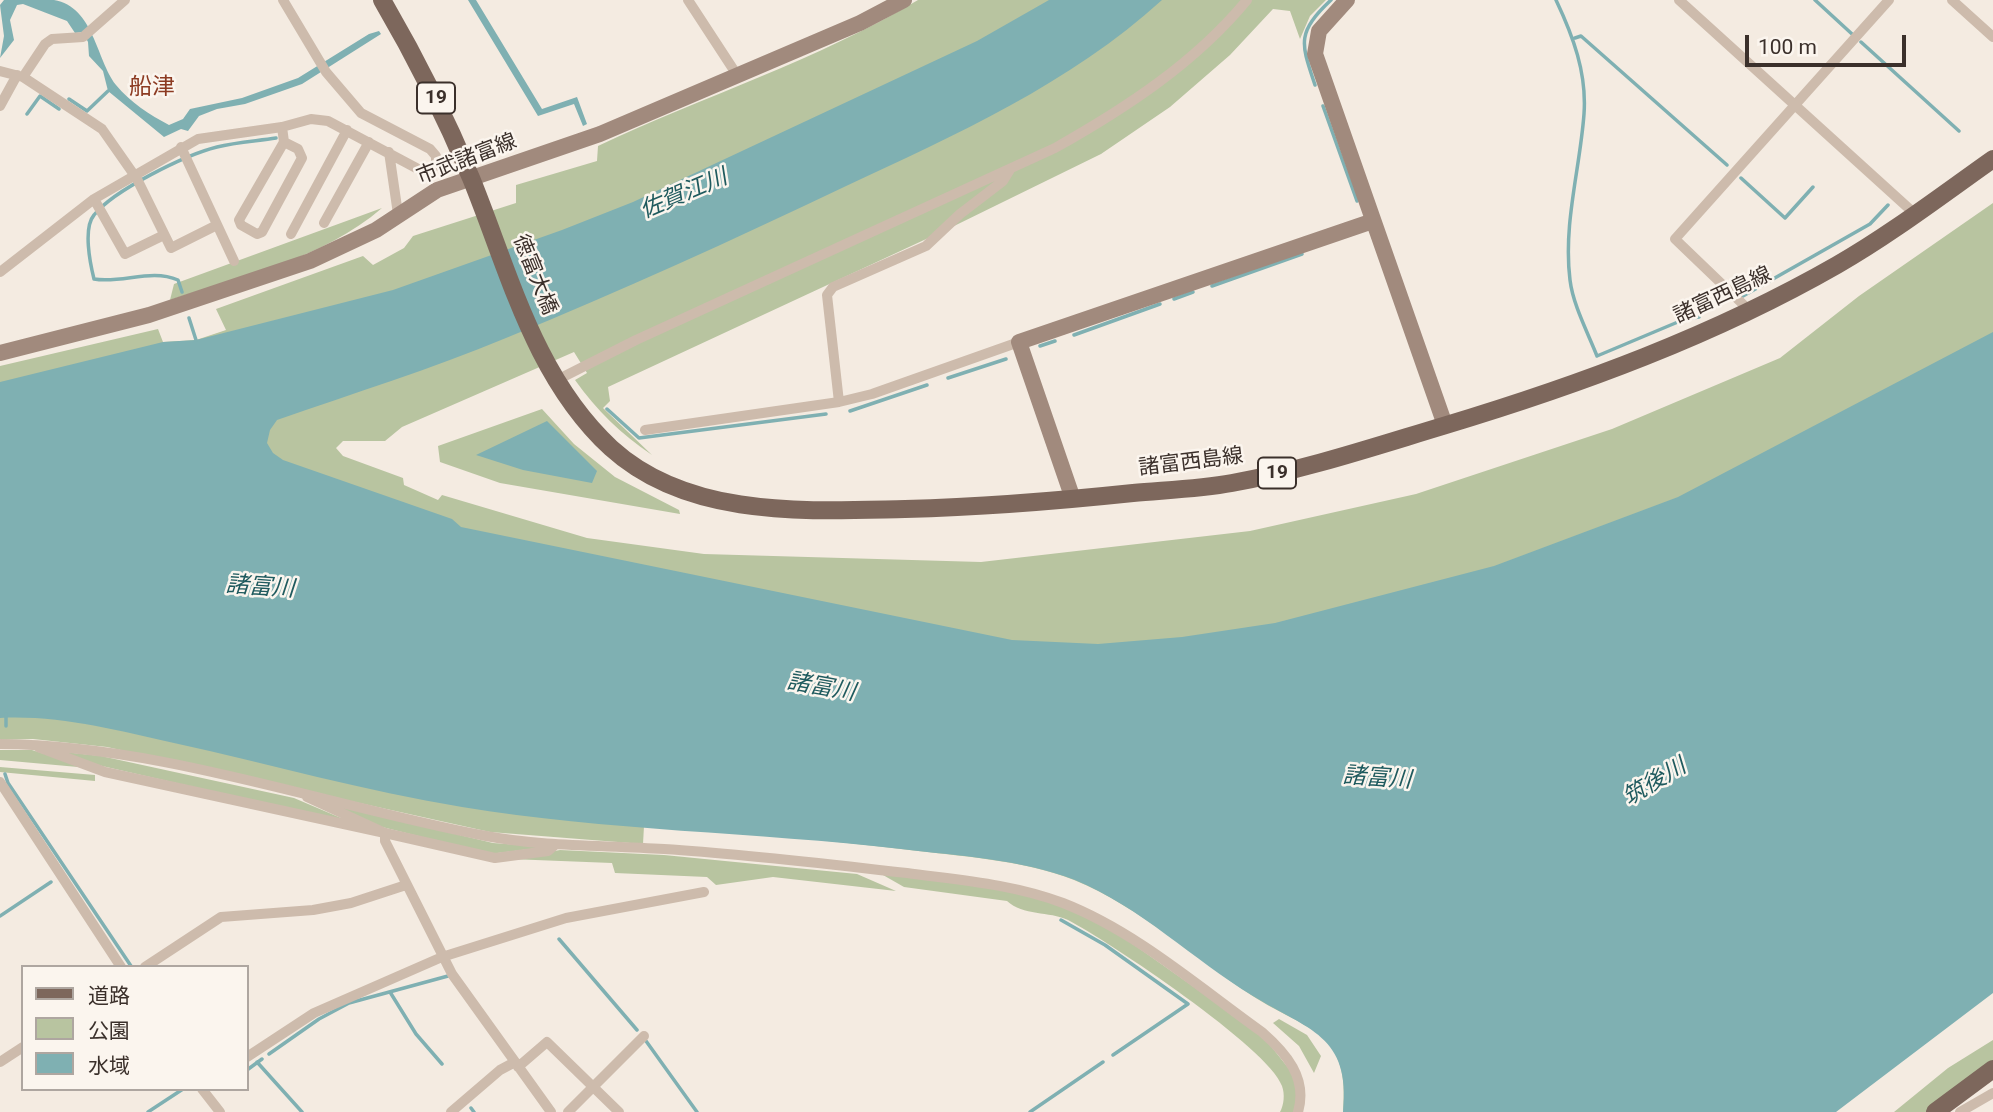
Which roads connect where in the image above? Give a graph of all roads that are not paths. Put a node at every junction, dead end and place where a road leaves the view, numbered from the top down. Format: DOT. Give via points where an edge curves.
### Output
graph roads {
  1 [pos="125,0"];
  2 [pos="283,0"];
  3 [pos="382,0"];
  4 [pos="688,0"];
  5 [pos="904,0"];
  6 [pos="1247,0"];
  7 [pos="1347,0"];
  8 [pos="1679,0"];
  9 [pos="1889,0"];
  10 [pos="1952,0"];
  11 [pos="1993,37"];
  12 [pos="0,71"];
  13 [pos="737,75"];
  14 [pos="20,76"];
  15 [pos="1796,104"];
  16 [pos="0,106"];
  17 [pos="282,127"];
  18 [pos="347,130"];
  19 [pos="284,142"];
  20 [pos="369,142"];
  21 [pos="389,152"];
  22 [pos="184,154"];
  23 [pos="1993,159"];
  24 [pos="1011,168"];
  25 [pos="471,179"];
  26 [pos="136,180"];
  27 [pos="97,206"];
  28 [pos="398,214"];
  29 [pos="1915,214"];
  30 [pos="1373,220"];
  31 [pos="324,223"];
  32 [pos="217,225"];
  33 [pos="291,234"];
  34 [pos="164,235"];
  35 [pos="234,261"];
  36 [pos="0,272"];
  37 [pos="1750,311"];
  38 [pos="1019,342"];
  39 [pos="4,349"];
  40 [pos="545,365"];
  41 [pos="555,381"];
  42 [pos="839,402"];
  43 [pos="1445,425"];
  44 [pos="645,430"];
  45 [pos="1073,499"];
  46 [pos="0,744"];
  47 [pos="35,744"];
  48 [pos="0,782"];
  49 [pos="302,794"];
  50 [pos="386,833"];
  51 [pos="555,845"];
  52 [pos="406,885"];
  53 [pos="704,892"];
  54 [pos="442,957"];
  55 [pos="120,965"];
  56 [pos="148,965"];
  57 [pos="644,1037"];
  58 [pos="21,1048"];
  59 [pos="248,1056"];
  60 [pos="0,1062"];
  61 [pos="517,1065"];
  62 [pos="1993,1069"];
  63 [pos="593,1088"];
  64 [pos="204,1091"];
  65 [pos="1993,1093"];
  66 [pos="220,1112"];
  67 [pos="451,1112"];
  68 [pos="551,1112"];
  69 [pos="568,1112"];
  70 [pos="619,1112"];
  71 [pos="1298,1112"];
  72 [pos="1935,1112"];
  73 [pos="1960,1112"];
  1 -- 14 [label="street" via="87,34 45,44"];
  2 -- 21 [label="street" via="323,67 361,113 430,149 436,165 430,171 420,170"];
  3 -- 25 [label="main road, 19" via="438,101"];
  4 -- 13 [label="street"];
  5 -- 13 [label="street, 市武諸富線"];
  6 -- 24 [label="street" via="1208,41 1143,93 1055,148"];
  7 -- 30 [label="street" via="1320,31 1315,54"];
  8 -- 15 [label="street"];
  9 -- 15 [label="street"];
  10 -- 11 [label="street"];
  12 -- 14 [label="street"];
  13 -- 25 [label="street, 市武諸富線" via="600,134"];
  14 -- 16 [label="street"];
  14 -- 26 [label="street" via="102,129"];
  15 -- 29 [label="street"];
  15 -- 37 [label="street" via="1675,239"];
  17 -- 18 [label="street" via="312,120"];
  17 -- 19 [label="street"];
  17 -- 22 [label="street" via="224,134"];
  18 -- 20 [label="street"];
  18 -- 33 [label="street"];
  19 -- 19 [label="street" via="239,220 257,234 302,158 298,149"];
  20 -- 21 [label="street"];
  20 -- 31 [label="street"];
  21 -- 28 [label="street"];
  22 -- 26 [label="street"];
  22 -- 32 [label="street"];
  23 -- 29 [label="main road, 諸富西島線 / 19"];
  24 -- 41 [label="street"];
  24 -- 42 [label="street" via="1003,181 926,246 832,287 827,295"];
  25 -- 28 [label="street, 市武諸富線" via="437,190"];
  25 -- 40 [label="main road, 徳富大橋 / 19"];
  26 -- 27 [label="street"];
  26 -- 34 [label="street"];
  27 -- 34 [label="street" via="125,254"];
  27 -- 36 [label="street"];
  28 -- 39 [label="street, 市武諸富線" via="376,230 310,261 149,315"];
  29 -- 37 [label="main road, 諸富西島線 / 19" via="1839,264"];
  30 -- 38 [label="street"];
  30 -- 43 [label="street"];
  32 -- 34 [label="street" via="171,248"];
  32 -- 35 [label="street"];
  37 -- 43 [label="main road, 諸富西島線 / 19" via="1607,373"];
  38 -- 42 [label="street"];
  38 -- 45 [label="street"];
  40 -- 41 [label="main road, 諸富西島線 / 19"];
  41 -- 45 [label="main road, 諸富西島線 / 19" via="578,414 615,452 658,478 704,497 764,508 822,510 999,506"];
  42 -- 44 [label="street"];
  43 -- 45 [label="main road, 諸富西島線 / 19" via="1335,460 1229,484"];
  46 -- 47 [label="street"];
  47 -- 49 [label="street" via="119,754"];
  47 -- 50 [label="street" via="105,772"];
  48 -- 55 [label="street"];
  49 -- 50 [label="street"];
  49 -- 51 [label="street" via="486,836"];
  50 -- 51 [label="street" via="495,858 548,851"];
  50 -- 52 [label="street" via="385,841"];
  51 -- 71 [label="street" via="778,858 973,881 1042,895 1126,936 1262,1032 1296,1073 1301,1096"];
  52 -- 54 [label="street"];
  52 -- 56 [label="street" via="313,910 221,918"];
  53 -- 54 [label="street" via="566,918"];
  54 -- 59 [label="street" via="314,1013"];
  54 -- 61 [label="street"];
  57 -- 63 [label="street"];
  58 -- 60 [label="street"];
  61 -- 63 [label="street" via="547,1042"];
  61 -- 67 [label="street" via="500,1070"];
  61 -- 68 [label="street"];
  62 -- 72 [label="main road"];
  63 -- 69 [label="street"];
  63 -- 70 [label="street"];
  64 -- 66 [label="street"];
  65 -- 73 [label="street"];
}
